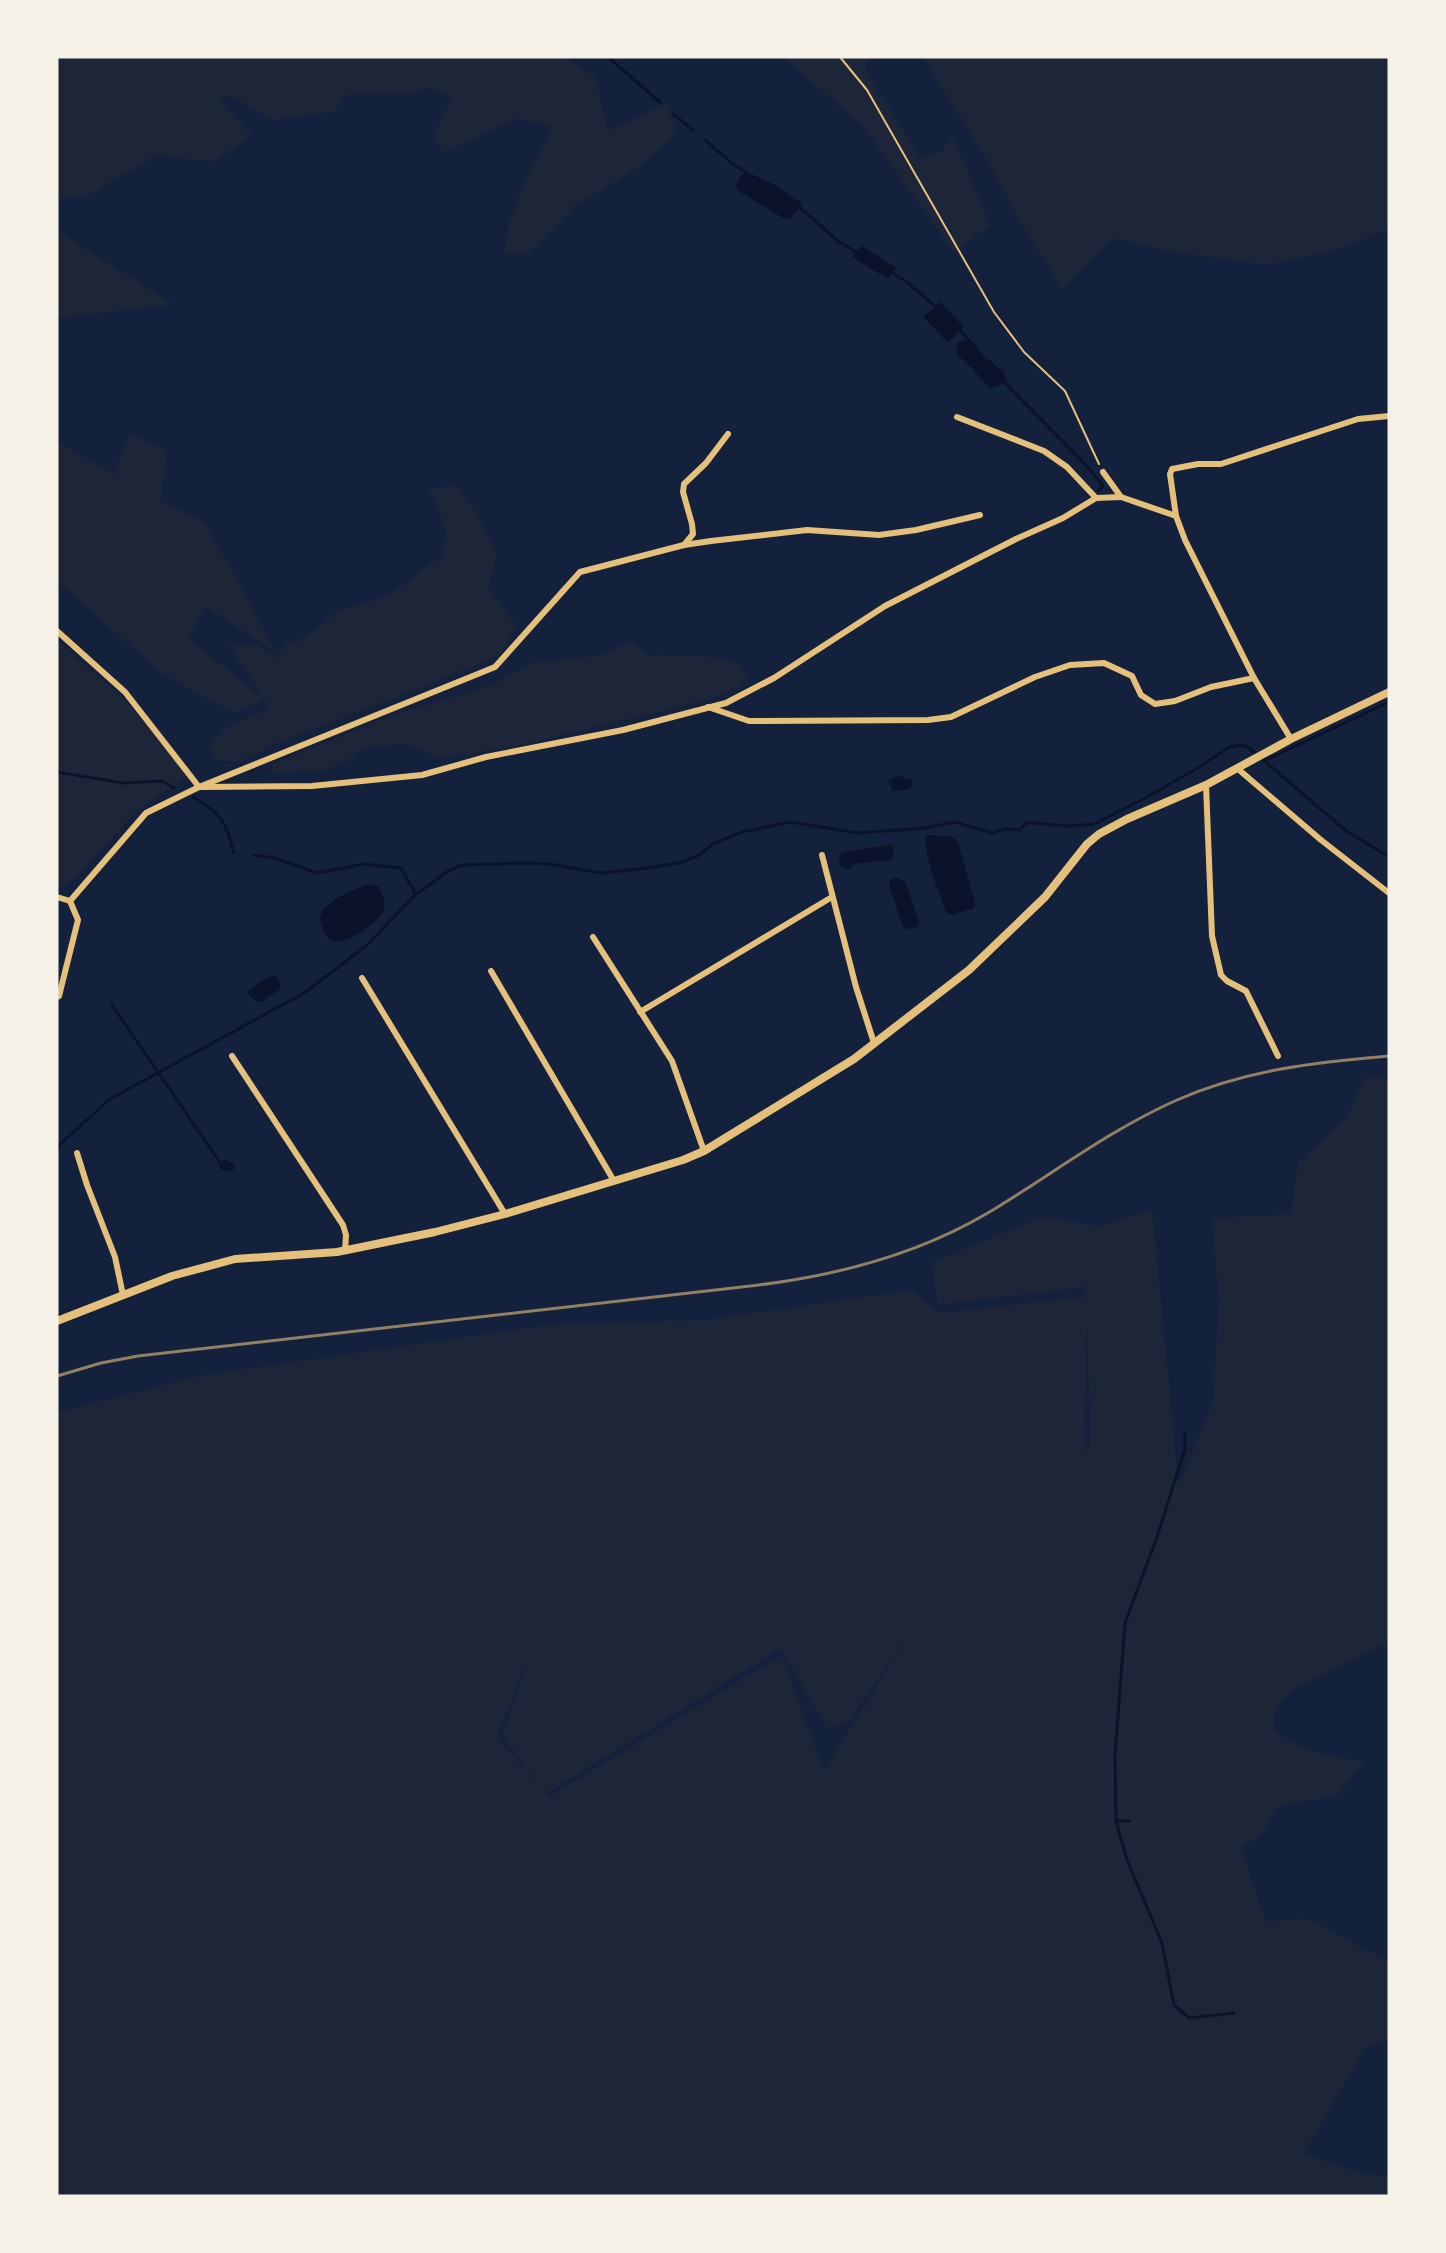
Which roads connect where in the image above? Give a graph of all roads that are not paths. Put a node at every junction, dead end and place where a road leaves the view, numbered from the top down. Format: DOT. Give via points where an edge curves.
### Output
graph roads {
  1 [pos="1389,416"];
  2 [pos="957,417"];
  3 [pos="729,434"];
  4 [pos="1103,472"];
  5 [pos="1121,497"];
  6 [pos="1096,498"];
  7 [pos="980,515"];
  8 [pos="1176,516"];
  9 [pos="684,545"];
  10 [pos="57,631"];
  11 [pos="1254,678"];
  12 [pos="1389,692"];
  13 [pos="707,707"];
  14 [pos="1291,739"];
  15 [pos="1238,769"];
  16 [pos="1206,785"];
  17 [pos="199,788"];
  18 [pos="822,855"];
  19 [pos="1389,893"];
  20 [pos="57,897"];
  21 [pos="832,897"];
  22 [pos="70,901"];
  23 [pos="592,938"];
  24 [pos="491,971"];
  25 [pos="362,978"];
  26 [pos="57,997"];
  27 [pos="640,1012"];
  28 [pos="874,1043"];
  29 [pos="232,1056"];
  30 [pos="1278,1056"];
  31 [pos="704,1151"];
  32 [pos="77,1153"];
  33 [pos="614,1181"];
  34 [pos="505,1214"];
  35 [pos="345,1251"];
  36 [pos="123,1295"];
  37 [pos="57,1321"];
  1 -- 8 [label="street" via="1358,419 1221,464 1172,469"];
  2 -- 6 [label="street" via="1044,451 1067,466"];
  3 -- 9 [label="street" via="684,484 693,534"];
  4 -- 5 [label="street"];
  5 -- 6 [label="street"];
  5 -- 8 [label="street"];
  6 -- 13 [label="street" via="885,606 774,678 726,703"];
  7 -- 9 [label="street" via="879,535 807,530"];
  8 -- 11 [label="street"];
  9 -- 17 [label="street" via="580,572 495,667"];
  10 -- 17 [label="street" via="125,692"];
  11 -- 13 [label="street" via="1155,704 1141,695 1128,672 1104,663 1070,665 1035,677 951,717 928,720 749,721"];
  11 -- 14 [label="street"];
  12 -- 14 [label="street"];
  13 -- 17 [label="street" via="422,775 312,786"];
  14 -- 15 [label="street"];
  15 -- 16 [label="street"];
  15 -- 19 [label="street"];
  16 -- 28 [label="street" via="1099,834 984,957"];
  16 -- 30 [label="street" via="1212,936 1221,975 1246,991"];
  17 -- 22 [label="street" via="146,813"];
  18 -- 21 [label="street"];
  20 -- 22 [label="street"];
  21 -- 27 [label="street"];
  21 -- 28 [label="street"];
  22 -- 26 [label="street" via="78,920"];
  23 -- 27 [label="street"];
  24 -- 33 [label="street"];
  25 -- 34 [label="street"];
  27 -- 31 [label="street" via="672,1061"];
  28 -- 31 [label="street"];
  29 -- 35 [label="street" via="343,1225"];
  31 -- 33 [label="street"];
  32 -- 36 [label="street" via="115,1257"];
  33 -- 34 [label="street"];
  34 -- 35 [label="street"];
  35 -- 36 [label="street" via="235,1259 172,1276"];
  36 -- 37 [label="street"];
}
